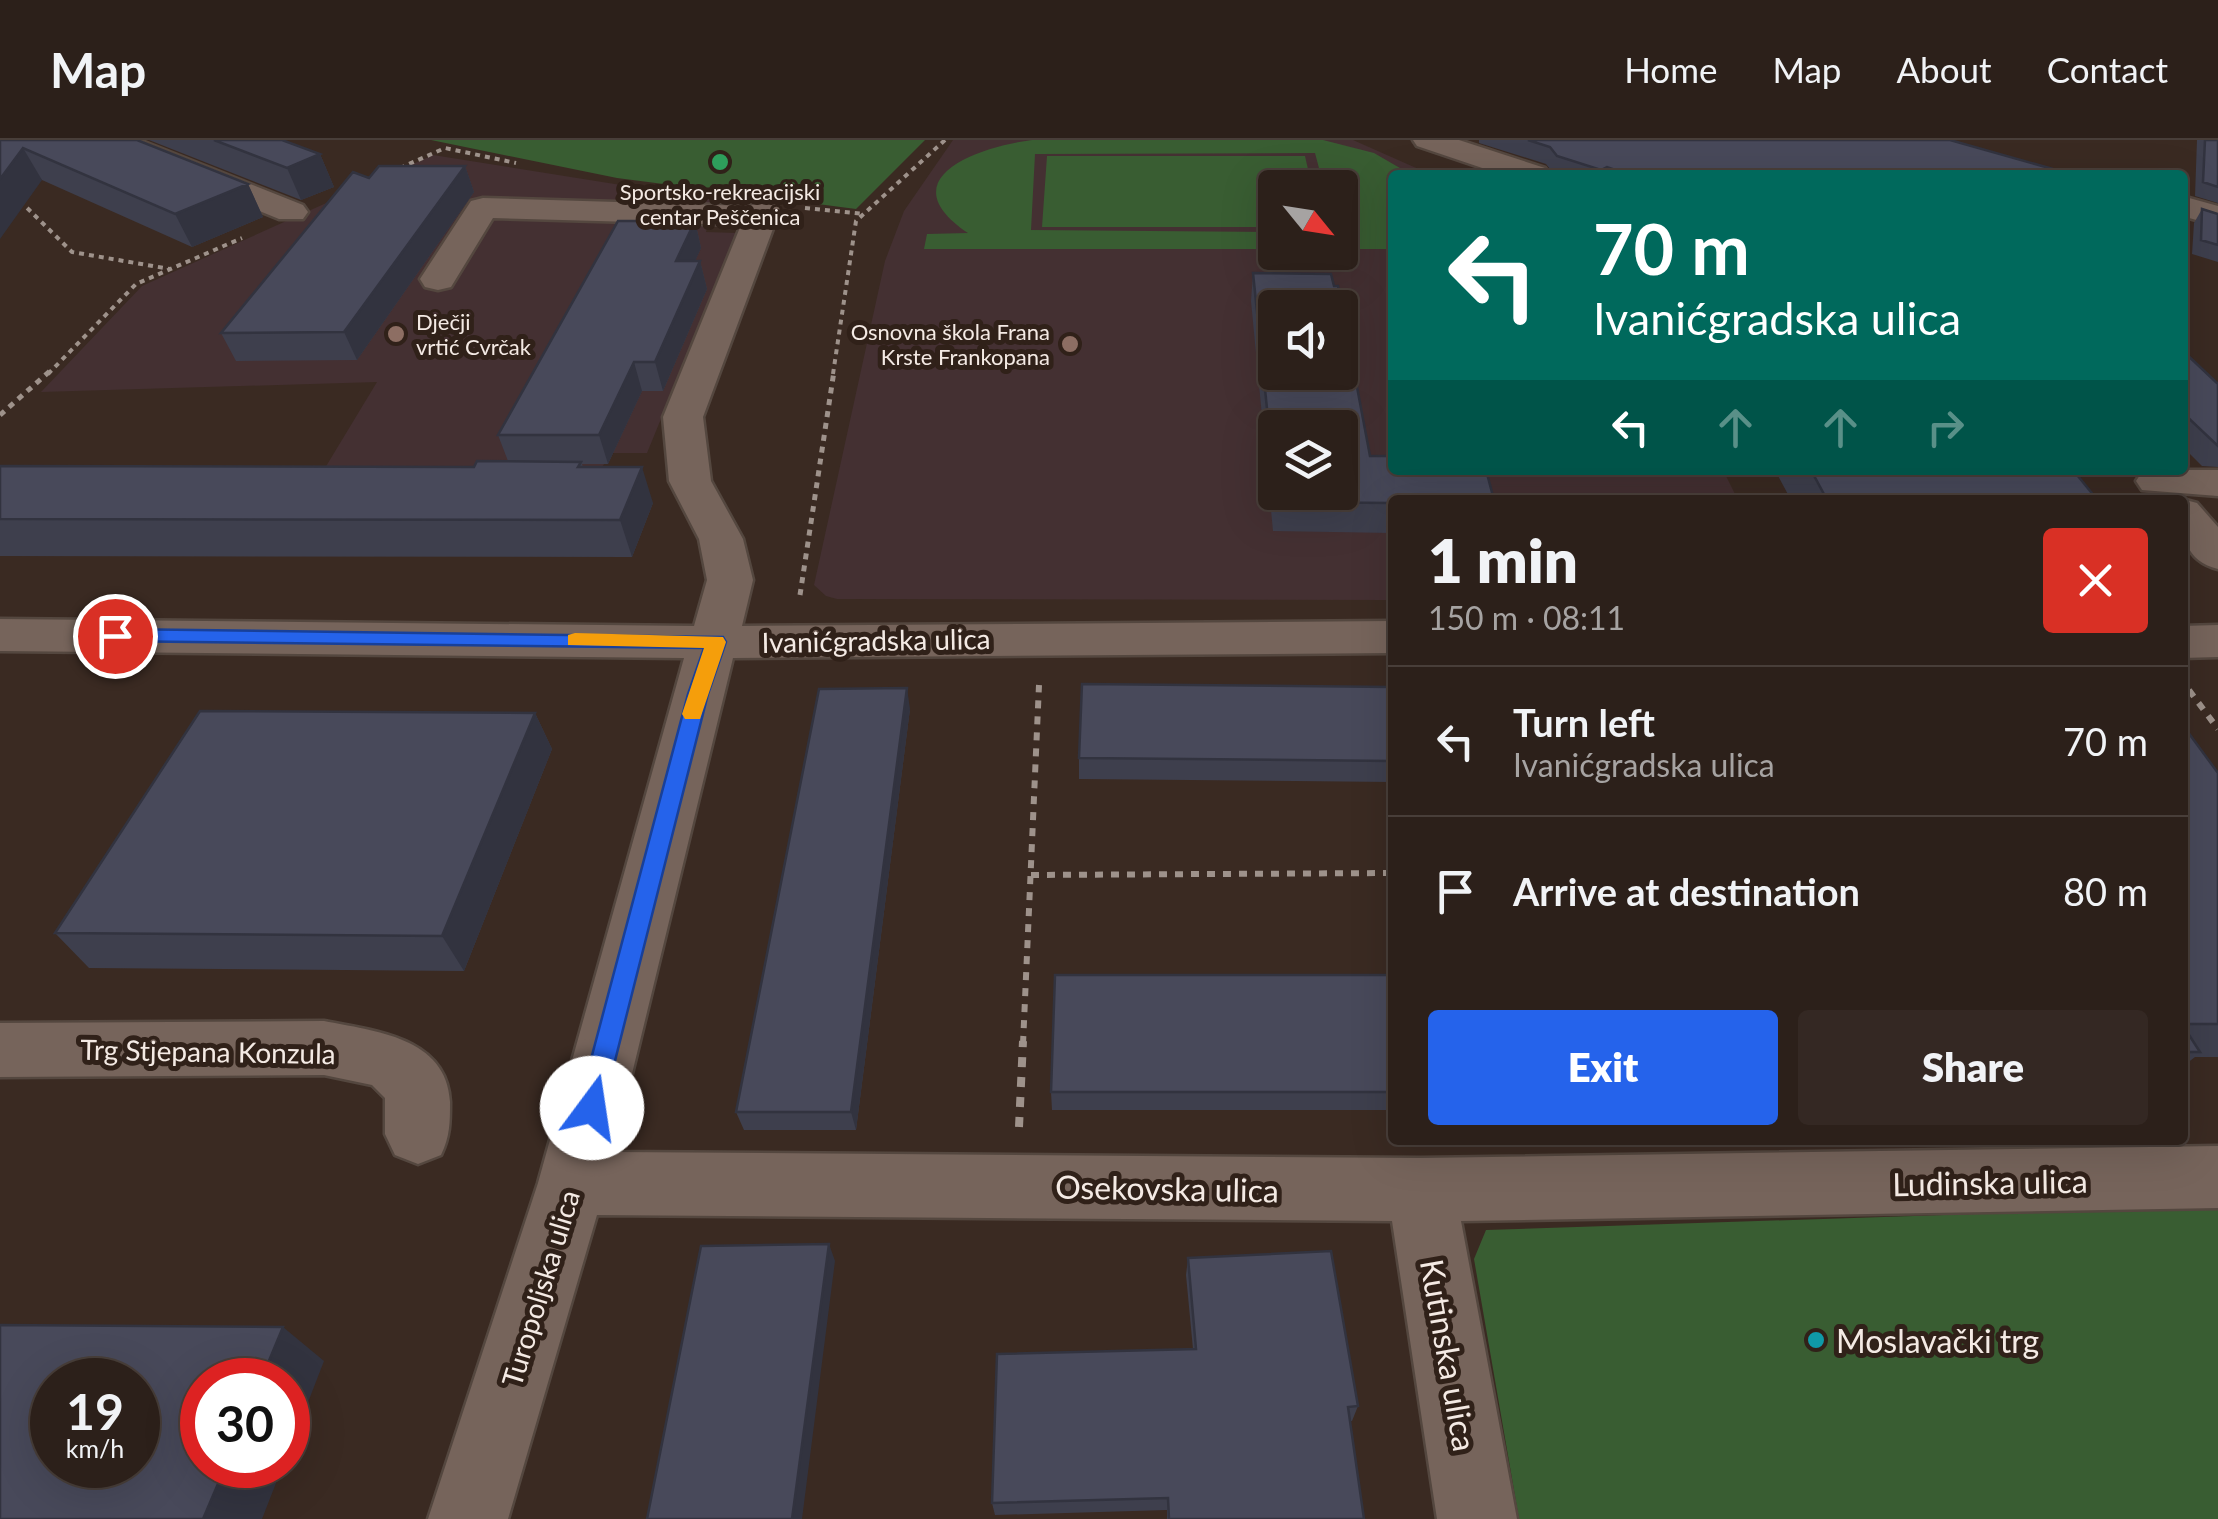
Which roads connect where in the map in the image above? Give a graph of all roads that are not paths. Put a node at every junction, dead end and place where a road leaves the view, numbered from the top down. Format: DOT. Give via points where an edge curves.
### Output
graph roads {
  1 [pos="112,140"];
  2 [pos="1428,140"];
  3 [pos="1519,170"];
  4 [pos="2188,208"];
  5 [pos="291,212"];
  6 [pos="2218,216"];
  7 [pos="438,279"];
  8 [pos="2218,483"];
  9 [pos="2164,491"];
  10 [pos="2188,519"];
  11 [pos="2218,555"];
  12 [pos="19,635"];
  13 [pos="1388,637"];
  14 [pos="2218,641"];
  15 [pos="716,642"];
  16 [pos="2188,642"];
  17 [pos="0,678"];
  18 [pos="0,1050"];
  19 [pos="418,1134"];
  20 [pos="2218,1177"];
  21 [pos="572,1183"];
  22 [pos="1761,1186"];
  23 [pos="1422,1190"];
  24 [pos="468,1519"];
  25 [pos="1477,1519"];
  1 -- 5 [label="street"];
  2 -- 3 [label="street"];
  4 -- 6 [label="street"];
  7 -- 15 [label="street, Turopoljska ulica" via="483,208 762,213 684,417 670,481 721,539 730,580"];
  8 -- 9 [label="street"];
  10 -- 11 [label="street"];
  12 -- 15 [label="street, Ivanićgradska ulica"];
  12 -- 17 [label="street"];
  13 -- 15 [label="street, Ivanićgradska ulica"];
  14 -- 16 [label="street"];
  15 -- 21 [label="street, Turopoljska ulica"];
  18 -- 19 [label="street, Trg Stjepana Konzula" via="324,1048 390,1061 417,1087"];
  20 -- 22 [label="street, Ludinska ulica"];
  21 -- 23 [label="street, Osekovska ulica"];
  21 -- 24 [label="street, Turopoljska ulica"];
  22 -- 23 [label="street, Osekovska ulica"];
  23 -- 25 [label="street, Kutinska ulica"];
}
